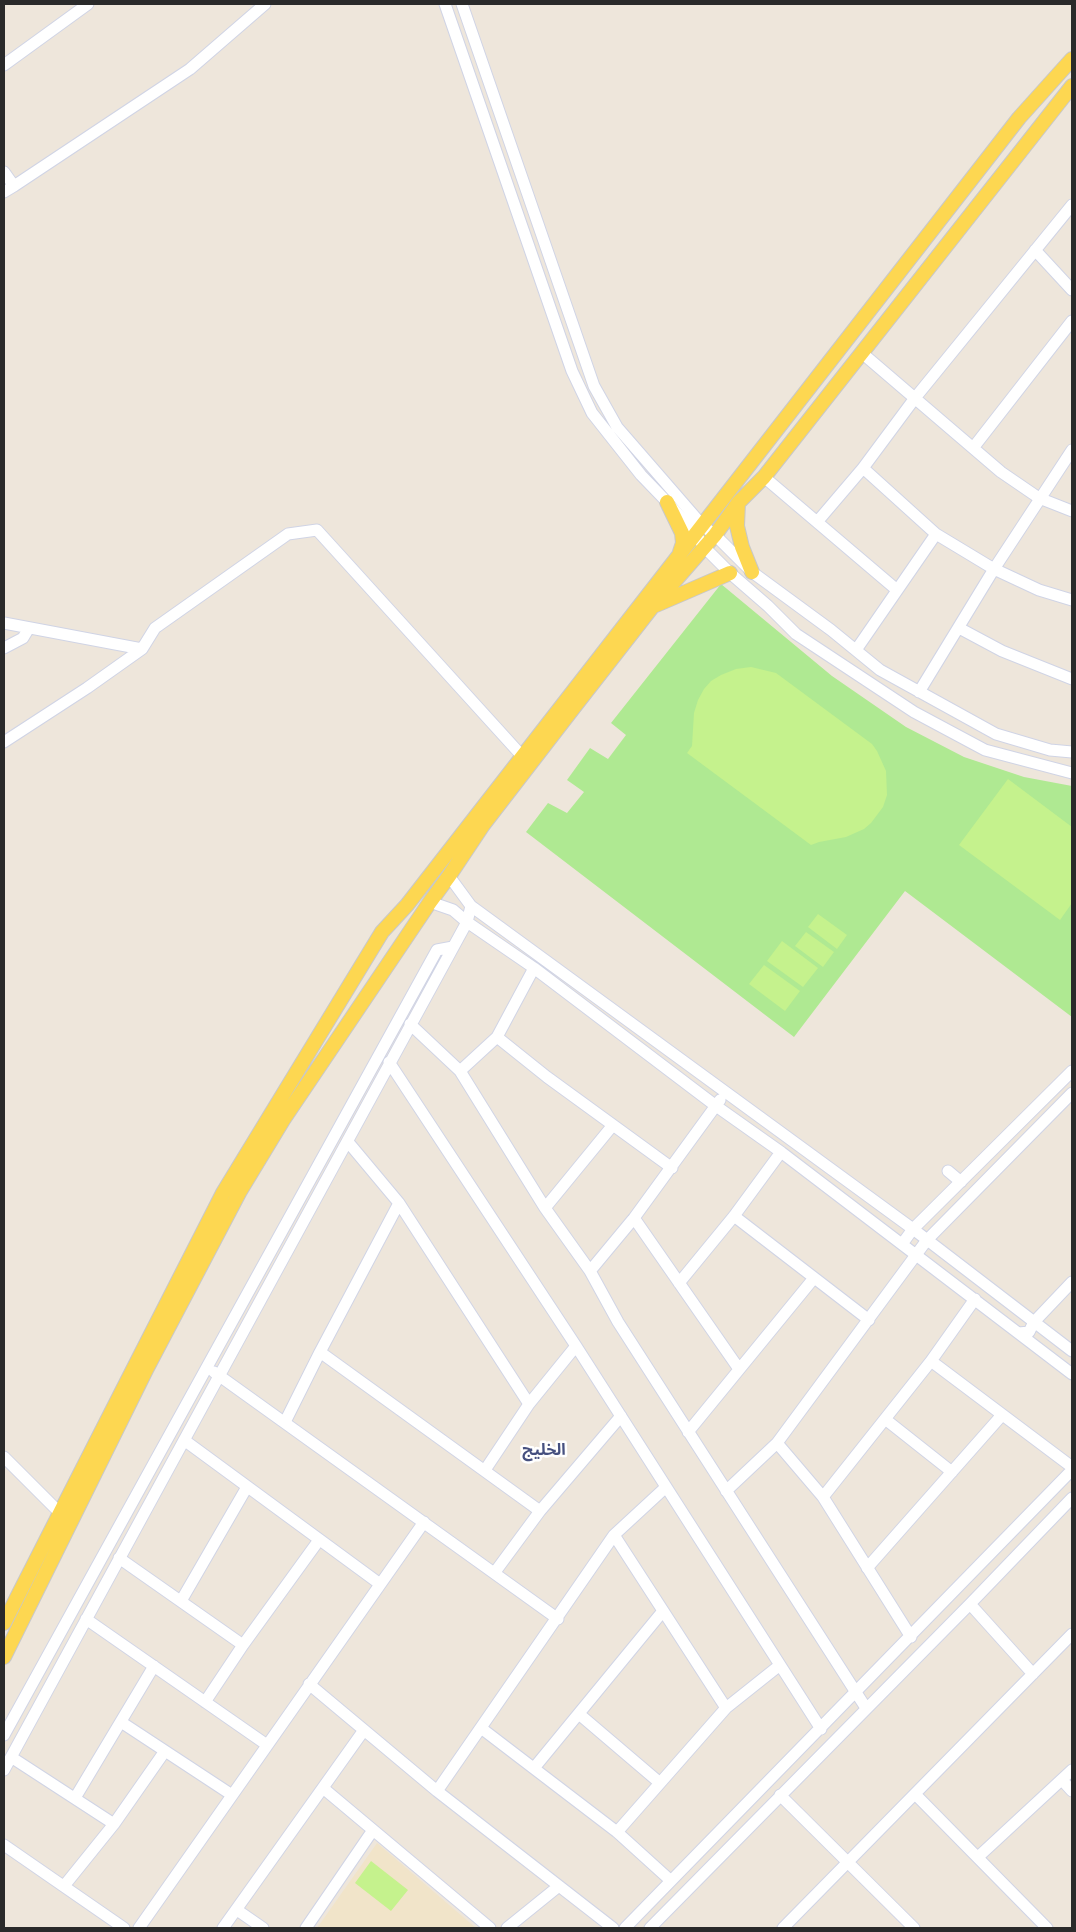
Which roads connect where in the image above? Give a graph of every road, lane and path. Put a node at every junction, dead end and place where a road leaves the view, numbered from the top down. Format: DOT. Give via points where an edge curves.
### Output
graph roads {
  1 [pos="88,4"];
  2 [pos="265,4"];
  3 [pos="445,4"];
  4 [pos="462,4"];
  5 [pos="1072,59"];
  6 [pos="4,65"];
  7 [pos="1072,86"];
  8 [pos="4,172"];
  9 [pos="9,189"];
  10 [pos="1072,205"];
  11 [pos="1035,250"];
  12 [pos="1072,290"];
  13 [pos="1072,321"];
  14 [pos="862,353"];
  15 [pos="915,398"];
  16 [pos="973,448"];
  17 [pos="1072,450"];
  18 [pos="863,468"];
  19 [pos="764,477"];
  20 [pos="1039,498"];
  21 [pos="667,502"];
  22 [pos="738,503"];
  23 [pos="1072,510"];
  24 [pos="817,522"];
  25 [pos="699,530"];
  26 [pos="936,534"];
  27 [pos="714,535"];
  28 [pos="704,547"];
  29 [pos="680,554"];
  30 [pos="994,570"];
  31 [pos="752,572"];
  32 [pos="730,573"];
  33 [pos="897,590"];
  34 [pos="1072,600"];
  35 [pos="653,606"];
  36 [pos="4,623"];
  37 [pos="29,628"];
  38 [pos="959,628"];
  39 [pos="4,648"];
  40 [pos="142,649"];
  41 [pos="856,650"];
  42 [pos="1072,679"];
  43 [pos="919,692"];
  44 [pos="4,742"];
  45 [pos="1072,752"];
  46 [pos="522,756"];
  47 [pos="1072,774"];
  48 [pos="449,876"];
  49 [pos="430,902"];
  50 [pos="470,906"];
  51 [pos="467,922"];
  52 [pos="452,946"];
  53 [pos="534,968"];
  54 [pos="410,1024"];
  55 [pos="497,1037"];
  56 [pos="389,1062"];
  57 [pos="460,1071"];
  58 [pos="1072,1071"];
  59 [pos="726,1093"];
  60 [pos="1072,1093"];
  61 [pos="716,1106"];
  62 [pos="613,1125"];
  63 [pos="348,1142"];
  64 [pos="781,1152"];
  65 [pos="672,1168"];
  66 [pos="948,1171"];
  67 [pos="961,1182"];
  68 [pos="399,1203"];
  69 [pos="545,1208"];
  70 [pos="734,1216"];
  71 [pos="634,1218"];
  72 [pos="913,1229"];
  73 [pos="926,1240"];
  74 [pos="902,1244"];
  75 [pos="916,1255"];
  76 [pos="590,1271"];
  77 [pos="814,1278"];
  78 [pos="1072,1282"];
  79 [pos="679,1283"];
  80 [pos="975,1299"];
  81 [pos="869,1320"];
  82 [pos="1034,1322"];
  83 [pos="1018,1333"];
  84 [pos="576,1346"];
  85 [pos="1072,1350"];
  86 [pos="320,1352"];
  87 [pos="930,1361"];
  88 [pos="206,1367"];
  89 [pos="739,1369"];
  90 [pos="1072,1374"];
  91 [pos="219,1375"];
  92 [pos="529,1404"];
  93 [pos="1002,1415"];
  94 [pos="621,1416"];
  95 [pos="885,1419"];
  96 [pos="285,1422"];
  97 [pos="688,1432"];
  98 [pos="184,1440"];
  99 [pos="777,1443"];
  100 [pos="4,1457"];
  101 [pos="1072,1469"];
  102 [pos="485,1470"];
  103 [pos="952,1472"];
  104 [pos="247,1487"];
  105 [pos="666,1487"];
  106 [pos="726,1491"];
  107 [pos="822,1497"];
  108 [pos="1072,1498"];
  109 [pos="540,1511"];
  110 [pos="59,1512"];
  111 [pos="424,1522"];
  112 [pos="614,1536"];
  113 [pos="319,1540"];
  114 [pos="119,1558"];
  115 [pos="867,1568"];
  116 [pos="495,1572"];
  117 [pos="380,1584"];
  118 [pos="181,1601"];
  119 [pos="970,1604"];
  120 [pos="663,1611"];
  121 [pos="558,1619"];
  122 [pos="86,1620"];
  123 [pos="4,1623"];
  124 [pos="1072,1634"];
  125 [pos="911,1636"];
  126 [pos="244,1645"];
  127 [pos="4,1657"];
  128 [pos="780,1665"];
  129 [pos="154,1666"];
  130 [pos="1033,1674"];
  131 [pos="309,1684"];
  132 [pos="856,1692"];
  133 [pos="206,1702"];
  134 [pos="726,1708"];
  135 [pos="866,1708"];
  136 [pos="579,1714"];
  137 [pos="120,1722"];
  138 [pos="481,1728"];
  139 [pos="821,1729"];
  140 [pos="364,1730"];
  141 [pos="4,1735"];
  142 [pos="267,1745"];
  143 [pos="165,1751"];
  144 [pos="12,1757"];
  145 [pos="534,1768"];
  146 [pos="4,1770"];
  147 [pos="1072,1770"];
  148 [pos="1062,1780"];
  149 [pos="660,1783"];
  150 [pos="323,1788"];
  151 [pos="437,1791"];
  152 [pos="1072,1791"];
  153 [pos="915,1794"];
  154 [pos="232,1795"];
  155 [pos="780,1795"];
  156 [pos="75,1798"];
  157 [pos="114,1824"];
  158 [pos="373,1830"];
  159 [pos="617,1832"];
  160 [pos="4,1845"];
  161 [pos="978,1858"];
  162 [pos="848,1862"];
  163 [pos="670,1880"];
  164 [pos="64,1886"];
  165 [pos="559,1886"];
  166 [pos="237,1910"];
  167 [pos="124,1928"];
  168 [pos="140,1928"];
  169 [pos="223,1928"];
  170 [pos="264,1928"];
  171 [pos="306,1928"];
  172 [pos="490,1928"];
  173 [pos="507,1928"];
  174 [pos="612,1928"];
  175 [pos="625,1928"];
  176 [pos="650,1928"];
  177 [pos="783,1928"];
  178 [pos="914,1928"];
  179 [pos="1047,1928"];
  1 -- 6 [label="street"];
  2 -- 9 [label="street" via="190,69"];
  3 -- 21 [label="street" via="572,371 592,413"];
  4 -- 25 [label="street" via="594,386 617,427"];
  5 -- 25 [label="main road" via="1019,118"];
  7 -- 14 [label="main road"];
  8 -- 9 [label="street"];
  10 -- 11 [label="street"];
  11 -- 12 [label="street"];
  11 -- 15 [label="street"];
  13 -- 16 [label="street"];
  14 -- 15 [label="street"];
  14 -- 19 [label="main road"];
  15 -- 16 [label="street"];
  15 -- 18 [label="street"];
  16 -- 20 [label="street"];
  17 -- 20 [label="street"];
  18 -- 24 [label="street"];
  18 -- 26 [label="street"];
  19 -- 22 [label="main road"];
  19 -- 24 [label="street"];
  20 -- 23 [label="street"];
  20 -- 30 [label="street"];
  21 -- 25 [label="street"];
  21 -- 29 [label="main road" via="682,533"];
  22 -- 27 [label="main road"];
  22 -- 31 [label="main road" via="737,526"];
  24 -- 33 [label="street"];
  25 -- 27 [label="street"];
  25 -- 28 [label="street"];
  25 -- 29 [label="main road"];
  26 -- 30 [label="street"];
  26 -- 33 [label="street"];
  27 -- 28 [label="main road"];
  27 -- 31 [label="street"];
  28 -- 32 [label="street"];
  28 -- 35 [label="main road"];
  29 -- 46 [label="main road"];
  30 -- 34 [label="street" via="1039,590"];
  30 -- 38 [label="street"];
  31 -- 41 [label="street"];
  32 -- 35 [label="main road"];
  32 -- 47 [label="street" via="796,634 914,712 985,750"];
  33 -- 41 [label="street"];
  35 -- 48 [label="main road" via="526,768"];
  36 -- 37 [label="street"];
  37 -- 39 [label="street" via="22,638"];
  37 -- 40 [label="street"];
  38 -- 42 [label="street" via="1002,651"];
  38 -- 43 [label="street"];
  40 -- 44 [label="street"];
  40 -- 46 [label="street" via="155,628 288,534 317,530"];
  41 -- 43 [label="street" via="880,670"];
  43 -- 45 [label="street" via="996,734 1050,750"];
  46 -- 110 [label="main road" via="407,905 382,932 255,1139 223,1193"];
  48 -- 49 [label="main road"];
  48 -- 50 [label="street"];
  49 -- 51 [label="street" via="453,910"];
  49 -- 127 [label="main road" via="283,1120 240,1191 147,1368"];
  50 -- 51 [label="street"];
  50 -- 59 [label="street"];
  51 -- 52 [label="street"];
  51 -- 53 [label="street"];
  52 -- 54 [label="street"];
  52 -- 88 [label="street" via="437,950"];
  53 -- 55 [label="street"];
  53 -- 61 [label="street"];
  54 -- 56 [label="street"];
  54 -- 57 [label="street"];
  55 -- 57 [label="street"];
  55 -- 62 [label="street"];
  56 -- 63 [label="street"];
  56 -- 84 [label="street"];
  57 -- 69 [label="street"];
  58 -- 67 [label="street"];
  59 -- 61 [label="street"];
  59 -- 72 [label="street"];
  60 -- 73 [label="street"];
  61 -- 64 [label="street"];
  61 -- 65 [label="street"];
  62 -- 65 [label="street"];
  62 -- 69 [label="street"];
  63 -- 68 [label="street"];
  63 -- 91 [label="street"];
  64 -- 70 [label="street"];
  64 -- 74 [label="street"];
  65 -- 71 [label="street"];
  66 -- 67 [label="street"];
  67 -- 72 [label="street"];
  68 -- 86 [label="street"];
  68 -- 92 [label="street"];
  69 -- 76 [label="street"];
  70 -- 77 [label="street"];
  70 -- 79 [label="street"];
  71 -- 76 [label="street"];
  71 -- 79 [label="street"];
  72 -- 73 [label="street"];
  72 -- 74 [label="street"];
  73 -- 75 [label="street"];
  73 -- 82 [label="street"];
  74 -- 75 [label="street"];
  75 -- 80 [label="street"];
  75 -- 81 [label="street"];
  76 -- 97 [label="street" via="618,1322"];
  77 -- 81 [label="street"];
  77 -- 89 [label="street"];
  78 -- 82 [label="street"];
  79 -- 89 [label="street"];
  80 -- 83 [label="street"];
  80 -- 87 [label="street"];
  81 -- 99 [label="street"];
  82 -- 83 [label="street" via="1029,1332"];
  82 -- 85 [label="street"];
  83 -- 90 [label="street"];
  84 -- 92 [label="street"];
  84 -- 94 [label="street"];
  86 -- 96 [label="street"];
  86 -- 102 [label="street"];
  87 -- 93 [label="street"];
  87 -- 95 [label="street"];
  88 -- 91 [label="street"];
  88 -- 141 [label="street"];
  89 -- 97 [label="street"];
  91 -- 96 [label="street"];
  91 -- 98 [label="street"];
  92 -- 102 [label="street"];
  93 -- 101 [label="street"];
  93 -- 103 [label="street"];
  94 -- 105 [label="street"];
  94 -- 109 [label="street"];
  95 -- 103 [label="street"];
  95 -- 107 [label="street"];
  96 -- 111 [label="street"];
  97 -- 106 [label="street"];
  98 -- 104 [label="street"];
  98 -- 114 [label="street"];
  99 -- 106 [label="street"];
  99 -- 107 [label="street"];
  100 -- 110 [label="street"];
  101 -- 125 [label="street"];
  102 -- 109 [label="street"];
  103 -- 115 [label="street"];
  104 -- 113 [label="street"];
  104 -- 118 [label="street"];
  105 -- 112 [label="street"];
  105 -- 128 [label="street"];
  106 -- 132 [label="street"];
  107 -- 115 [label="street"];
  108 -- 119 [label="street"];
  109 -- 116 [label="street"];
  110 -- 123 [label="main road"];
  111 -- 116 [label="street"];
  111 -- 117 [label="street"];
  112 -- 120 [label="street"];
  112 -- 121 [label="street"];
  113 -- 117 [label="street"];
  113 -- 126 [label="street"];
  114 -- 118 [label="street"];
  114 -- 122 [label="street"];
  115 -- 125 [label="street"];
  116 -- 121 [label="street"];
  117 -- 131 [label="street"];
  118 -- 126 [label="street"];
  119 -- 130 [label="street"];
  119 -- 135 [label="street"];
  120 -- 134 [label="street"];
  120 -- 136 [label="street"];
  121 -- 138 [label="street"];
  122 -- 129 [label="street"];
  122 -- 144 [label="street"];
  124 -- 130 [label="street"];
  125 -- 132 [label="street"];
  126 -- 133 [label="street"];
  128 -- 134 [label="street"];
  128 -- 139 [label="street"];
  129 -- 133 [label="street"];
  129 -- 137 [label="street"];
  130 -- 153 [label="street"];
  131 -- 140 [label="street"];
  131 -- 142 [label="street"];
  132 -- 135 [label="street"];
  132 -- 139 [label="street"];
  133 -- 142 [label="street"];
  134 -- 149 [label="street"];
  135 -- 155 [label="street"];
  136 -- 145 [label="street"];
  136 -- 149 [label="street"];
  137 -- 143 [label="street"];
  137 -- 156 [label="street"];
  138 -- 145 [label="street"];
  138 -- 151 [label="street"];
  139 -- 163 [label="street"];
  140 -- 150 [label="street"];
  140 -- 151 [label="street"];
  142 -- 154 [label="street"];
  143 -- 154 [label="street"];
  143 -- 157 [label="street"];
  144 -- 146 [label="street"];
  144 -- 156 [label="street"];
  145 -- 159 [label="street"];
  147 -- 148 [label="street"];
  148 -- 152 [label="street"];
  148 -- 161 [label="street"];
  149 -- 159 [label="street"];
  150 -- 158 [label="street"];
  150 -- 166 [label="street"];
  151 -- 165 [label="street"];
  153 -- 161 [label="street"];
  153 -- 162 [label="street"];
  154 -- 168 [label="street"];
  155 -- 162 [label="street"];
  155 -- 176 [label="street"];
  156 -- 157 [label="street"];
  157 -- 164 [label="street"];
  158 -- 171 [label="street"];
  158 -- 172 [label="street"];
  159 -- 163 [label="street"];
  160 -- 164 [label="street"];
  161 -- 179 [label="street"];
  162 -- 177 [label="street"];
  162 -- 178 [label="street"];
  163 -- 175 [label="street"];
  164 -- 167 [label="street"];
  165 -- 173 [label="street"];
  165 -- 174 [label="street"];
  166 -- 169 [label="street"];
  166 -- 170 [label="street"];
}
